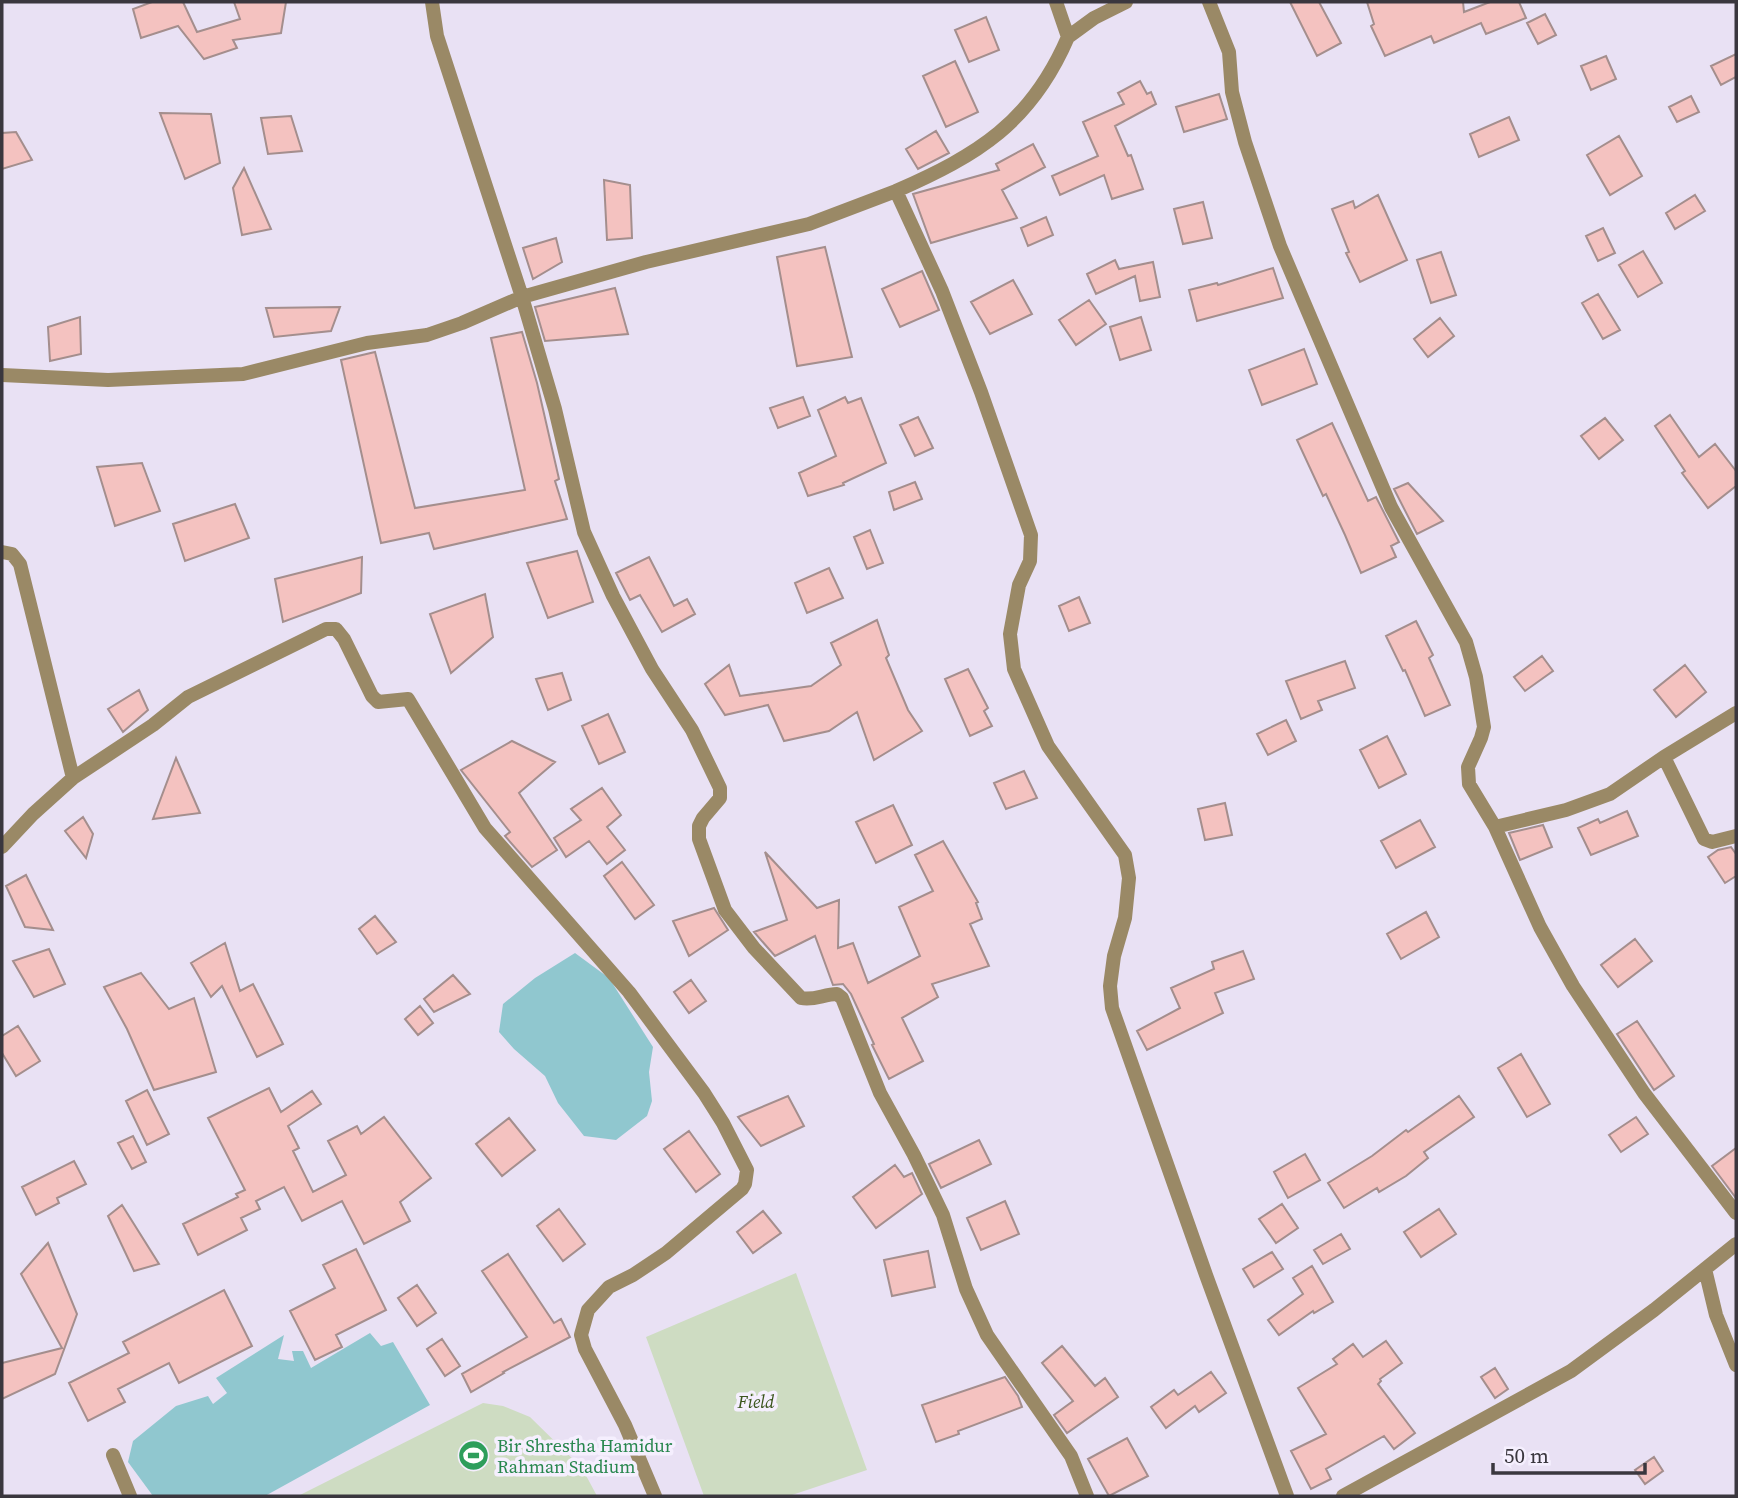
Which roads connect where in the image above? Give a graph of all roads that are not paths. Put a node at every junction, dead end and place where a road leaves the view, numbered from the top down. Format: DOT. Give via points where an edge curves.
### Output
graph roads {
  1 [pos="432,2"];
  2 [pos="1056,2"];
  3 [pos="1126,2"];
  4 [pos="1209,2"];
  5 [pos="1068,37"];
  6 [pos="896,191"];
  7 [pos="522,297"];
  8 [pos="2,374"];
  9 [pos="2,552"];
  10 [pos="1736,713"];
  11 [pos="1664,757"];
  12 [pos="74,778"];
  13 [pos="1495,827"];
  14 [pos="1736,836"];
  15 [pos="2,847"];
  16 [pos="1736,1213"];
  17 [pos="1736,1244"];
  18 [pos="1704,1269"];
  19 [pos="1736,1365"];
  20 [pos="113,1455"];
  21 [pos="130,1496"];
  22 [pos="655,1496"];
  23 [pos="1087,1496"];
  24 [pos="1287,1496"];
  25 [pos="1343,1496"];
  1 -- 7 [label="street" via="438,36"];
  2 -- 5 [label="street"];
  3 -- 5 [label="street"];
  4 -- 13 [label="street" via="1229,52 1245,142 1280,246 1391,507 1465,642 1484,727 1467,776"];
  5 -- 6 [label="street" via="1052,68 1007,128 955,164"];
  6 -- 7 [label="street" via="809,224"];
  6 -- 24 [label="street" via="942,291 1031,535 1030,561 1019,585 1010,634 1014,669 1048,746 1125,856 1129,878 1125,918 1114,956 1112,1008"];
  7 -- 8 [label="street" via="427,335 367,343 243,374 108,380"];
  7 -- 23 [label="street" via="584,532 613,596 692,730 720,788 720,798 699,826 699,839 725,911 801,998 837,994 842,998 880,1093 943,1215 966,1289 987,1335 1071,1456"];
  9 -- 12 [label="street" via="12,554 20,564"];
  10 -- 11 [label="street"];
  11 -- 13 [label="street" via="1610,794"];
  11 -- 14 [label="street" via="1704,839 1712,842"];
  12 -- 15 [label="street"];
  12 -- 22 [label="street" via="188,697 326,629 336,629 344,639 378,702 408,699 485,828 629,992 723,1123 747,1170 742,1189 666,1253 609,1287 588,1310 581,1335 585,1349"];
  13 -- 16 [label="street" via="1540,927 1573,986 1644,1093"];
  17 -- 18 [label="street"];
  18 -- 19 [label="street"];
  18 -- 25 [label="street" via="1571,1371"];
  20 -- 21 [label="street"];
}
